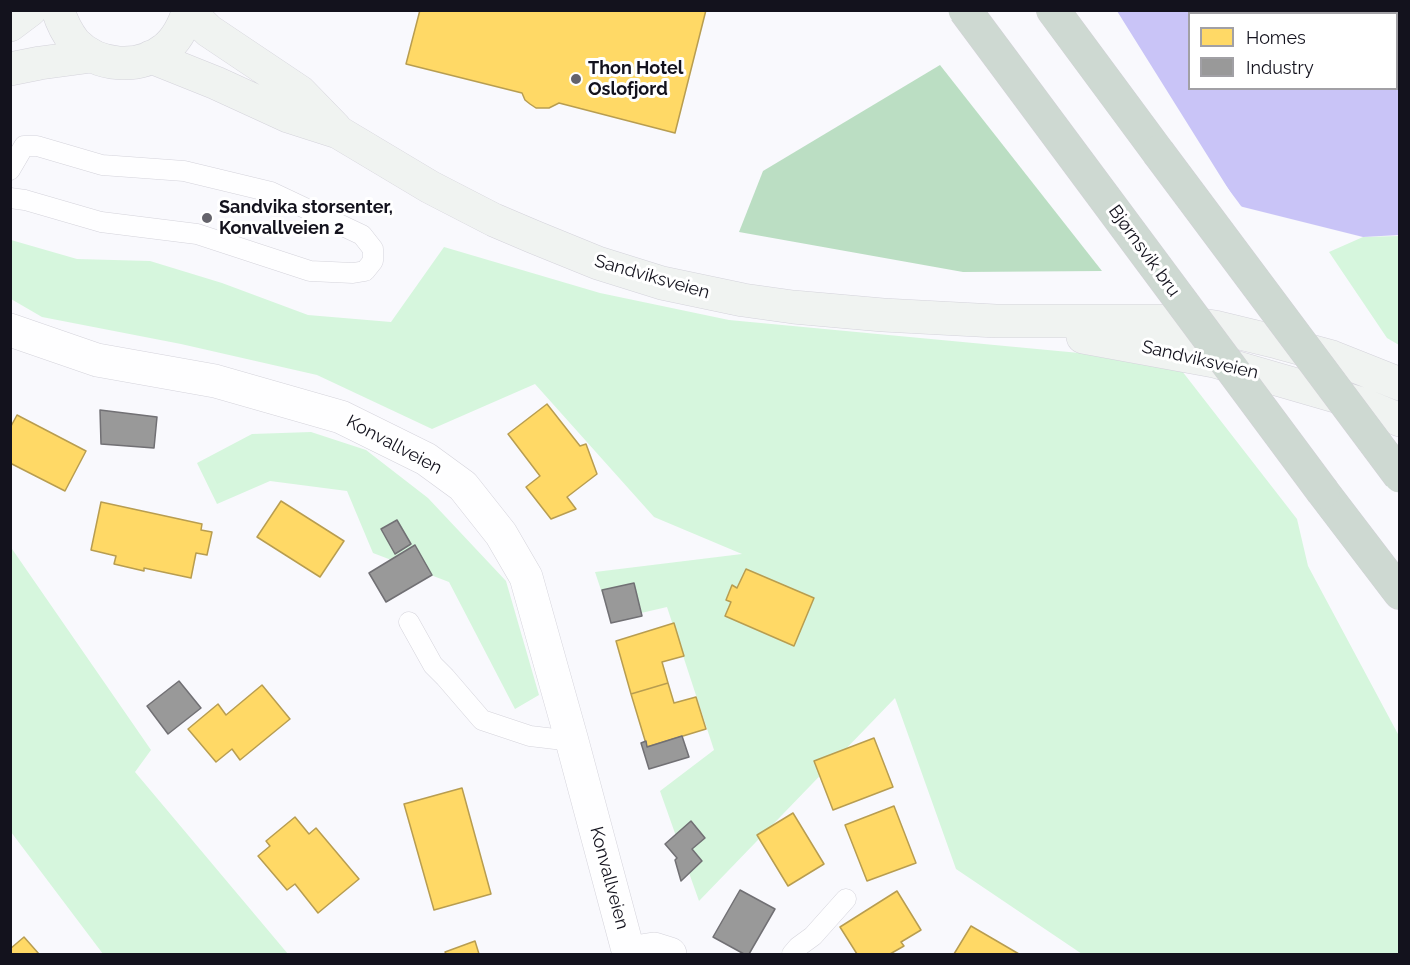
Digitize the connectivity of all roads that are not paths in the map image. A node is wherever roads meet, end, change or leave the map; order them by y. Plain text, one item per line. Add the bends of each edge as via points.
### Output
1 (30, 10) edge
2 (58, 10) edge
3 (965, 10) edge
4 (1053, 10) edge
5 (189, 11) edge
6 (10, 25) edge
7 (92, 56) junction
8 (151, 57) junction
9 (10, 69) edge
10 (338, 132) junction
11 (10, 170) edge
12 (10, 198) edge
13 (996, 321) junction
14 (10, 330) edge
15 (1400, 384) edge
16 (1400, 420) edge
17 (1400, 476) edge
18 (1400, 593) edge
19 (409, 622) dead end
20 (572, 741) junction
21 (846, 900) dead end
22 (629, 954) edge
23 (670, 954) edge
24 (792, 954) edge

1 - 6 main road
2 - 7 main road via 76,44
3 - 18 highway, Bjørnsvik bru, bridge
4 - 17 highway, bridge
5 - 8 main road via 175,39
5 - 10 main road, Sandviksveien via 209,31 300,92
7 - 8 main road via 121,64
7 - 9 main road
8 - 10 main road, Sandviksveien via 288,116
10 - 13 main road, Sandviksveien via 494,220 598,263 662,283 793,307
11 - 12 lane via 24,146 37,146 102,165 184,171 271,192 362,235 373,249 373,261 365,271 310,271 197,234 101,222
13 - 15 main road, Sandviksveien via 1176,321 1215,327 1332,357
13 - 16 main road, Sandviksveien via 1214,360 1359,403
14 - 20 street, Konvallveien via 97,360 215,381 342,417 426,459 463,486 501,534 526,577
19 - 20 lane via 433,665 482,720 530,736
20 - 22 street, Konvallveien
21 - 24 lane
22 - 23 street via 654,949

